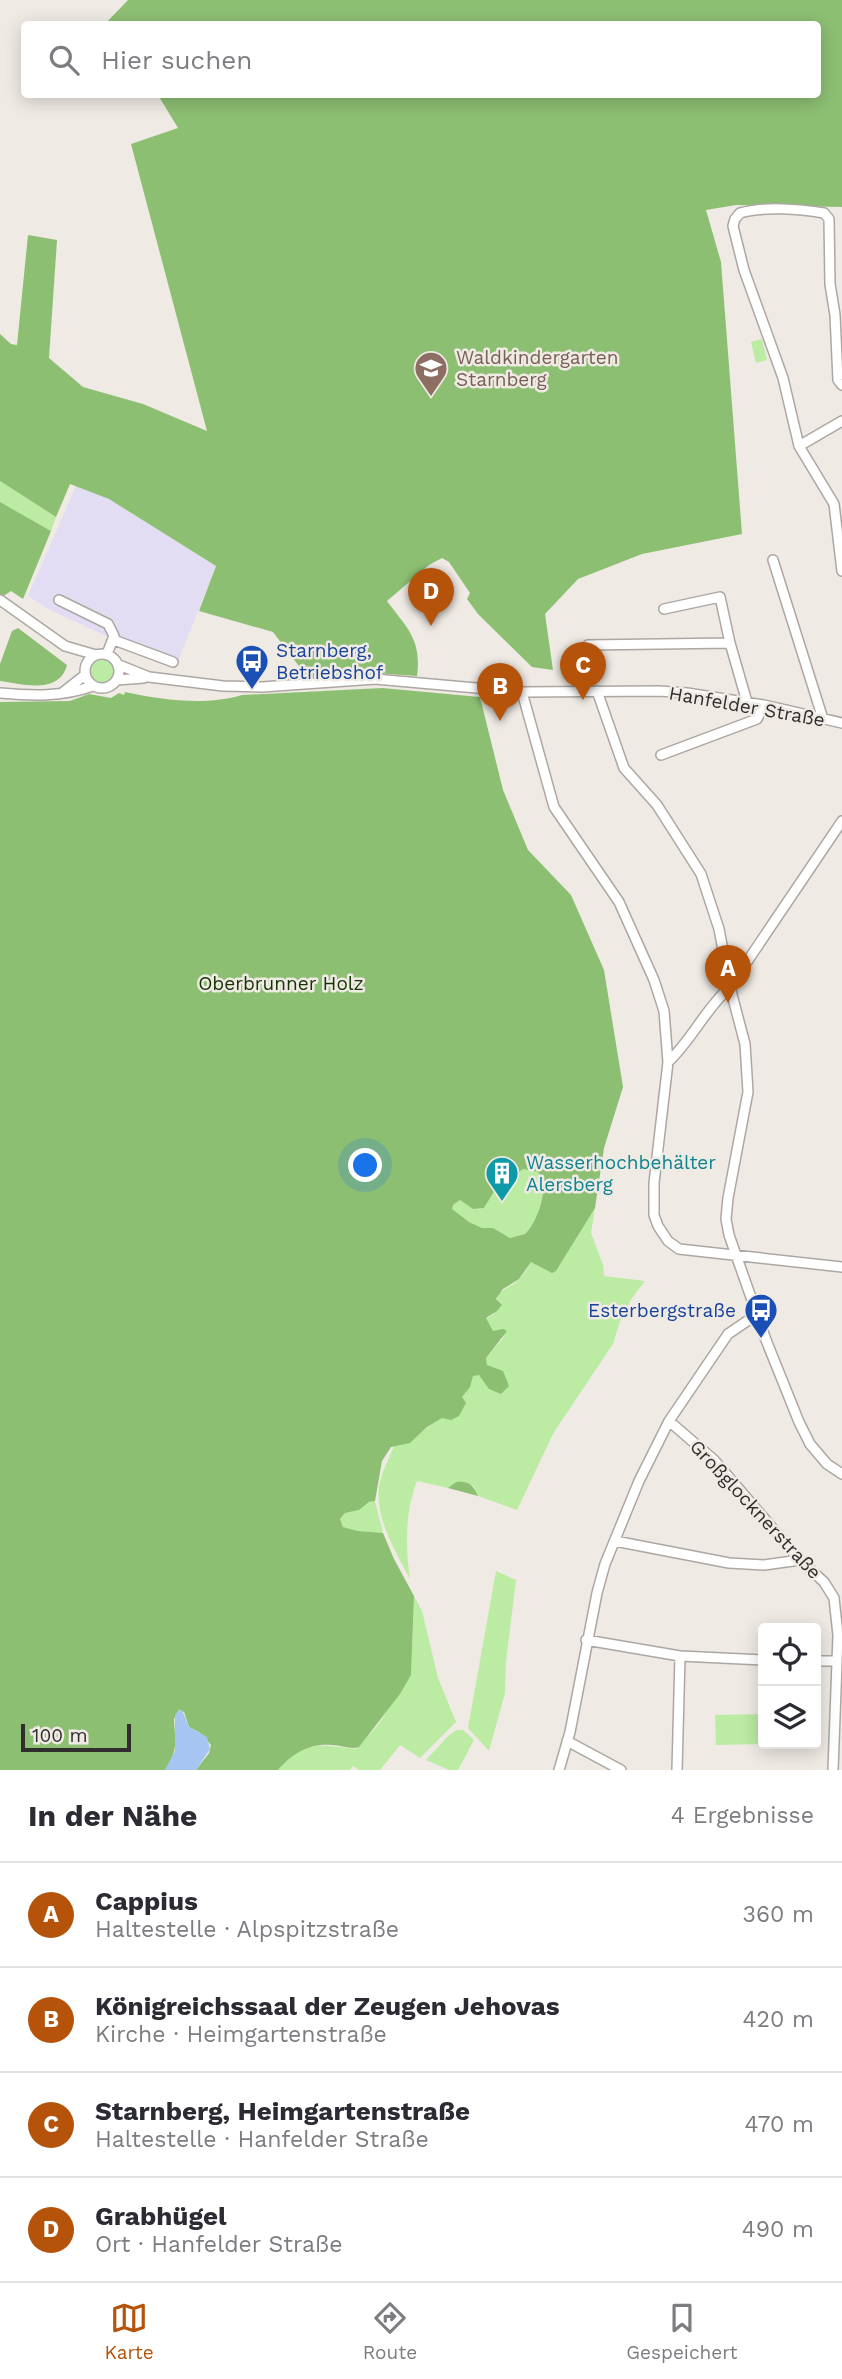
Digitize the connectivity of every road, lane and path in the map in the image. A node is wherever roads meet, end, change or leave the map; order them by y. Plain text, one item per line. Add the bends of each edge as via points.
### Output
1 (840, 382) edge
2 (842, 421) edge
3 (799, 446) junction
4 (773, 560) dead end
5 (842, 571) edge
6 (0, 600) edge
7 (59, 600) dead end
8 (664, 609) dead end
9 (114, 640) junction
10 (730, 643) junction
11 (588, 645) dead end
12 (65, 646) junction
13 (107, 654) junction
14 (96, 655) junction
15 (173, 662) dead end
16 (119, 665) junction
17 (85, 673) junction
18 (149, 677) junction
19 (117, 680) junction
20 (93, 686) junction
21 (597, 691) junction
22 (522, 692) junction
23 (0, 693) edge
24 (60, 694) junction
25 (747, 702) junction
26 (764, 705) junction
27 (822, 719) junction
28 (842, 723) edge
29 (662, 755) dead end
30 (842, 821) edge
31 (730, 987) junction
32 (668, 1062) junction
33 (738, 1256) junction
34 (842, 1267) edge
35 (757, 1315) junction
36 (669, 1422) junction
37 (842, 1474) edge
38 (615, 1541) junction
39 (800, 1560) junction
40 (840, 1635) edge
41 (586, 1640) junction
42 (680, 1656) junction
43 (758, 1660) edge
44 (821, 1661) edge
45 (837, 1661) junction
46 (567, 1741) junction
47 (559, 1770) edge
48 (621, 1770) edge
49 (677, 1770) edge
50 (833, 1770) edge

1 - 3 street via 829,219 816,212 740,212 733,226 744,270 777,358
2 - 3 street
3 - 5 street via 834,504
4 - 27 street
6 - 12 street
7 - 9 street via 108,624
8 - 10 street via 720,597
9 - 13 street
9 - 15 street
10 - 11 street
10 - 25 street
12 - 14 street
12 - 17 street
13 - 14 street
13 - 16 street
14 - 17 street via 88,661
16 - 18 street, Hanfelder Straße
16 - 19 street
17 - 20 street
17 - 24 street
18 - 19 street, Hanfelder Straße
18 - 22 street, Hanfelder Straße via 262,687 375,679
19 - 20 street via 106,688
20 - 24 street
21 - 22 street, Hanfelder Straße
21 - 25 street, Hanfelder Straße via 659,691
21 - 31 street via 624,768 657,805 701,874 719,929
22 - 32 street via 554,807 619,902 654,980 664,1011
23 - 24 street
25 - 26 street, Hanfelder Straße
26 - 27 street, Hanfelder Straße
26 - 29 street via 757,719
27 - 28 street, Hanfelder Straße
30 - 31 street
31 - 32 street
31 - 33 street via 745,1044 748,1092 726,1219
32 - 33 street via 654,1215 668,1241 679,1249
33 - 34 street
33 - 35 street
35 - 36 street via 728,1334
35 - 37 street via 810,1444
36 - 38 street
36 - 39 street, Großglocknerstraße via 713,1460
38 - 39 street via 729,1563
38 - 41 street
39 - 40 street, Großglocknerstraße via 834,1598
40 - 45 street, Großglocknerstraße
41 - 42 street
41 - 46 street
42 - 43 street
42 - 49 street
44 - 45 street
45 - 50 street, Großglocknerstraße
46 - 47 street
46 - 48 street

